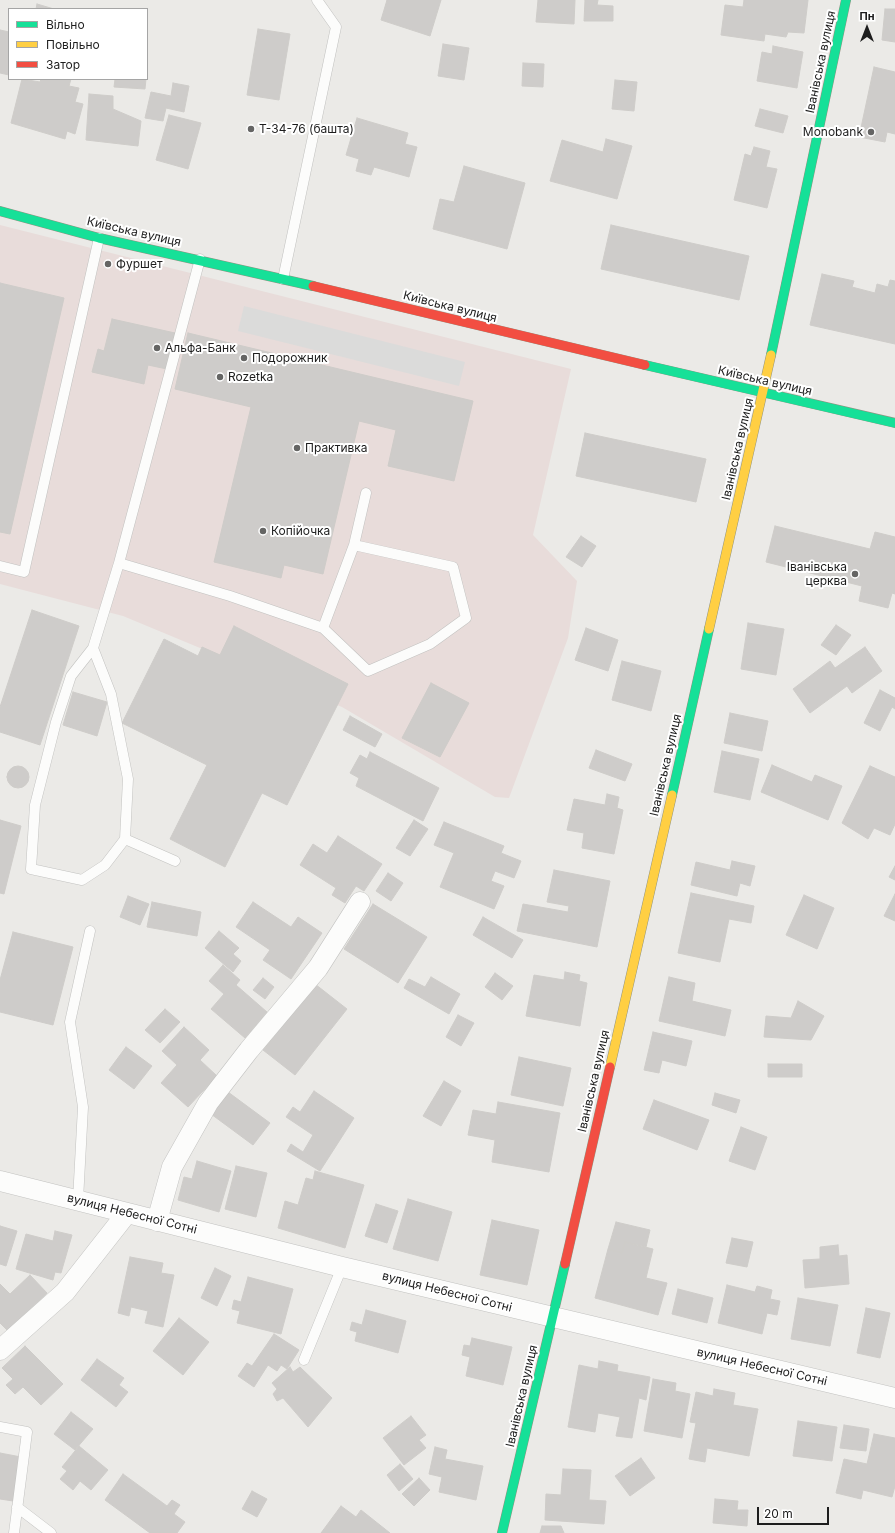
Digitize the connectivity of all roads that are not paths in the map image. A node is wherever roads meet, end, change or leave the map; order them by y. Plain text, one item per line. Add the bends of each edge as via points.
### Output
1 (318, 0) edge
2 (846, 0) edge
3 (0, 211) edge
4 (99, 238) junction
5 (200, 259) junction
6 (283, 278) junction
7 (763, 393) junction
8 (895, 423) edge
9 (366, 493) dead end
10 (354, 545) junction
11 (119, 564) junction
12 (0, 566) edge
13 (323, 628) junction
14 (93, 648) junction
15 (125, 839) junction
16 (176, 861) dead end
17 (360, 902) dead end
18 (90, 931) dead end
19 (0, 1181) edge
20 (78, 1200) junction
21 (127, 1214) junction
22 (157, 1221) junction
23 (342, 1267) junction
24 (553, 1318) junction
25 (0, 1350) edge
26 (304, 1360) dead end
27 (895, 1398) edge
28 (0, 1427) edge
29 (17, 1507) junction
30 (14, 1533) edge
31 (51, 1533) edge
32 (502, 1533) edge

1 - 6 lane via 336,27
2 - 7 street, Іванівська вулиця
3 - 4 street, Київська вулиця
4 - 5 street, Київська вулиця
4 - 12 lane via 24,572
5 - 6 street, Київська вулиця
5 - 11 lane
6 - 7 street, Київська вулиця
7 - 8 street, Київська вулиця
7 - 24 street, Іванівська вулиця
9 - 10 lane
10 - 13 lane
10 - 13 lane via 453,567 466,618 430,644 368,671
11 - 13 lane via 230,596
11 - 14 lane
14 - 15 lane via 111,694 128,779
14 - 15 lane via 71,676 56,722 35,805 31,869 82,880 105,865
15 - 16 lane
17 - 22 street via 318,968 208,1103 172,1167
18 - 20 lane via 70,1022 83,1107
19 - 20 street, вулиця Небесної Сотні
20 - 21 street, вулиця Небесної Сотні
21 - 22 street, вулиця Небесної Сотні
21 - 25 street via 65,1292
22 - 23 street, вулиця Небесної Сотні
23 - 24 street, вулиця Небесної Сотні
23 - 26 lane
24 - 27 street, вулиця Небесної Сотні
24 - 32 street, Іванівська вулиця
28 - 29 lane via 28,1432
29 - 30 lane
29 - 31 lane

